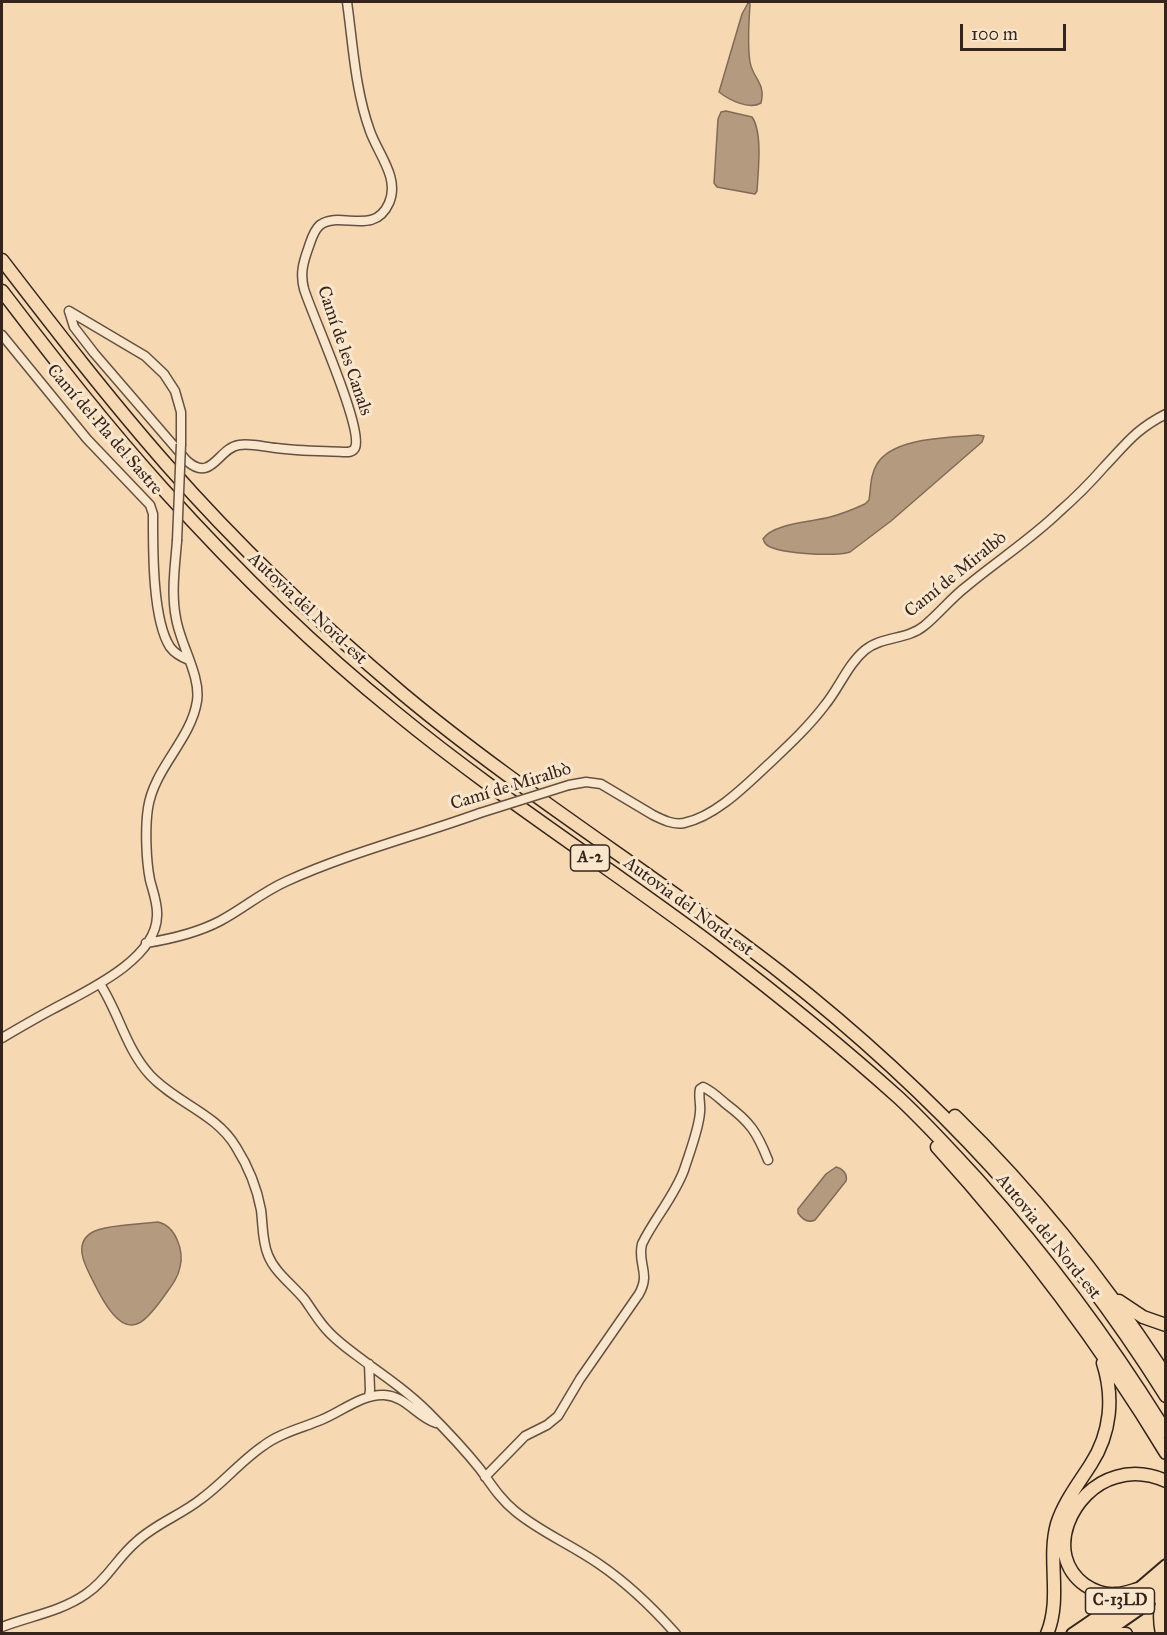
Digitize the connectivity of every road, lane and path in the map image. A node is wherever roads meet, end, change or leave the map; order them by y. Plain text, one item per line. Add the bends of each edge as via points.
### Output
1 (347, 2) edge
2 (2, 260) edge
3 (2, 291) edge
4 (2, 335) edge
5 (1166, 414) edge
6 (350, 452) joint
7 (189, 660) junction
8 (674, 894) junction
9 (146, 944) junction
10 (100, 984) junction
11 (2, 1038) edge
12 (865, 1069) junction
13 (768, 1160) dead end
14 (1108, 1292) junction
15 (1166, 1325) edge
16 (1098, 1347) junction
17 (369, 1364) junction
18 (1166, 1376) edge
19 (1166, 1396) edge
20 (369, 1397) junction
21 (438, 1423) junction
22 (1166, 1432) edge
23 (1166, 1453) edge
24 (485, 1477) junction
25 (1166, 1481) edge
26 (1166, 1565) edge
27 (1166, 1578) edge
28 (1166, 1588) edge
29 (1138, 1589) junction
30 (1166, 1593) edge
31 (2, 1628) edge
32 (676, 1634) edge
33 (1047, 1634) edge
34 (1071, 1634) edge
35 (1088, 1634) edge
36 (1104, 1634) edge
37 (1111, 1634) edge
38 (1126, 1634) edge
39 (1162, 1634) edge

1 - 6 street, Camí de les Canals via 363,107 389,171 391,195 386,209 374,219 321,225 304,260 302,274 350,416 355,445
2 - 8 highway, Autovia del Nord-est / A-2 via 167,465 292,595 450,732
3 - 12 highway, Autovia del Nord-est / A-2 via 162,488 246,577 332,658 448,755 713,945
4 - 7 street, Camí del Pla del Sastre via 87,439 150,506 161,624 170,647
5 - 9 street, Camí de Miralbò, bridge via 1135,433 1059,512 964,588 922,628 864,650 814,720 716,808 690,821 675,823 662,820 601,784 569,785 339,860 276,886 211,925
6 - 7 street, Camí del Pla del Sastre, bridge via 239,444 212,465 194,466 187,461 94,353 74,327 69,311 145,356 164,374 180,406 182,420 181,444 177,541 174,587 175,616
7 - 9 street via 197,686 196,705 156,782 147,810 148,862 157,915
8 - 14 highway via 699,905 764,953 916,1078 1019,1181
8 - 19 highway, Autovia del Nord-est / A-2 via 822,1005 953,1125 1063,1251
9 - 10 street
10 - 11 street
10 - 17 street via 131,1048 149,1074 215,1122 236,1147 257,1193 265,1244 274,1266 328,1331
12 - 16 highway via 991,1210
12 - 22 highway, Autovia del Nord-est / A-2 via 946,1145 1024,1233 1101,1333
13 - 24 street via 747,1121 706,1088 700,1089 699,1118 681,1178 642,1244 642,1288 558,1416 529,1433
14 - 15 highway via 1135,1312
14 - 18 highway
16 - 23 highway
16 - 33 highway via 1109,1386 1108,1420 1099,1449 1057,1525 1055,1602
17 - 20 street
17 - 21 street
20 - 21 street via 394,1397
20 - 31 street via 265,1445 201,1499 135,1542 85,1595 58,1609
21 - 24 street
24 - 32 street via 514,1511 610,1572
25 - 29 highway via 1136,1474 1109,1479 1082,1498 1067,1527 1065,1554 1082,1583 1113,1594
26 - 29 main road, C-13LD
27 - 35 main road
28 - 36 main road
29 - 34 main road, C-13LD
30 - 39 highway via 1160,1617
37 - 38 highway

